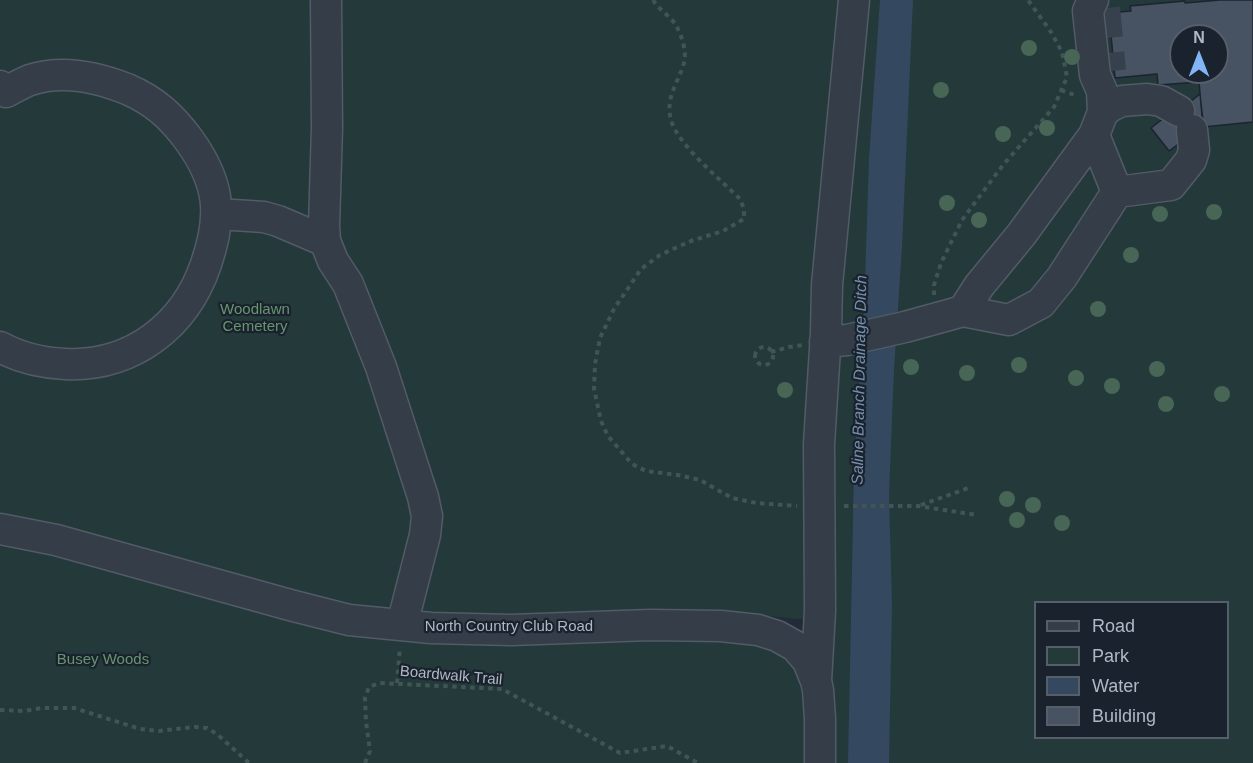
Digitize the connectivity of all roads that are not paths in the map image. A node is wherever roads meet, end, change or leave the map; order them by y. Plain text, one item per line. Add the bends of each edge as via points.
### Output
1 (326, 0) edge
2 (854, 0) edge
3 (1100, 3) edge
4 (2, 92) edge
5 (1102, 102) junction
6 (1117, 192) junction
7 (218, 214) junction
8 (325, 241) junction
9 (963, 311) junction
10 (836, 341) junction
11 (3, 352) edge
12 (0, 529) edge
13 (402, 625) junction
14 (816, 681) junction
15 (820, 763) edge

1 - 8 street
2 - 10 street via 827,285
3 - 5 street via 1088,11
4 - 7 street via 31,80 75,75 140,94 176,122 195,148 211,178
5 - 6 street
5 - 6 street via 1111,106 1122,101 1161,101 1185,120 1194,150 1171,185
5 - 9 street via 1021,235
6 - 9 street via 1041,303 1009,321
7 - 8 street via 278,220
7 - 11 street via 201,279 188,303 154,337 107,361 83,364 54,363
8 - 13 street via 348,284 381,367 427,516
9 - 10 street
10 - 14 street via 819,444 820,611
12 - 13 street, North Country Club Road via 56,540 349,620
13 - 14 street, North Country Club Road via 511,630 650,625 758,630 795,646
14 - 15 street, North Country Club Road

